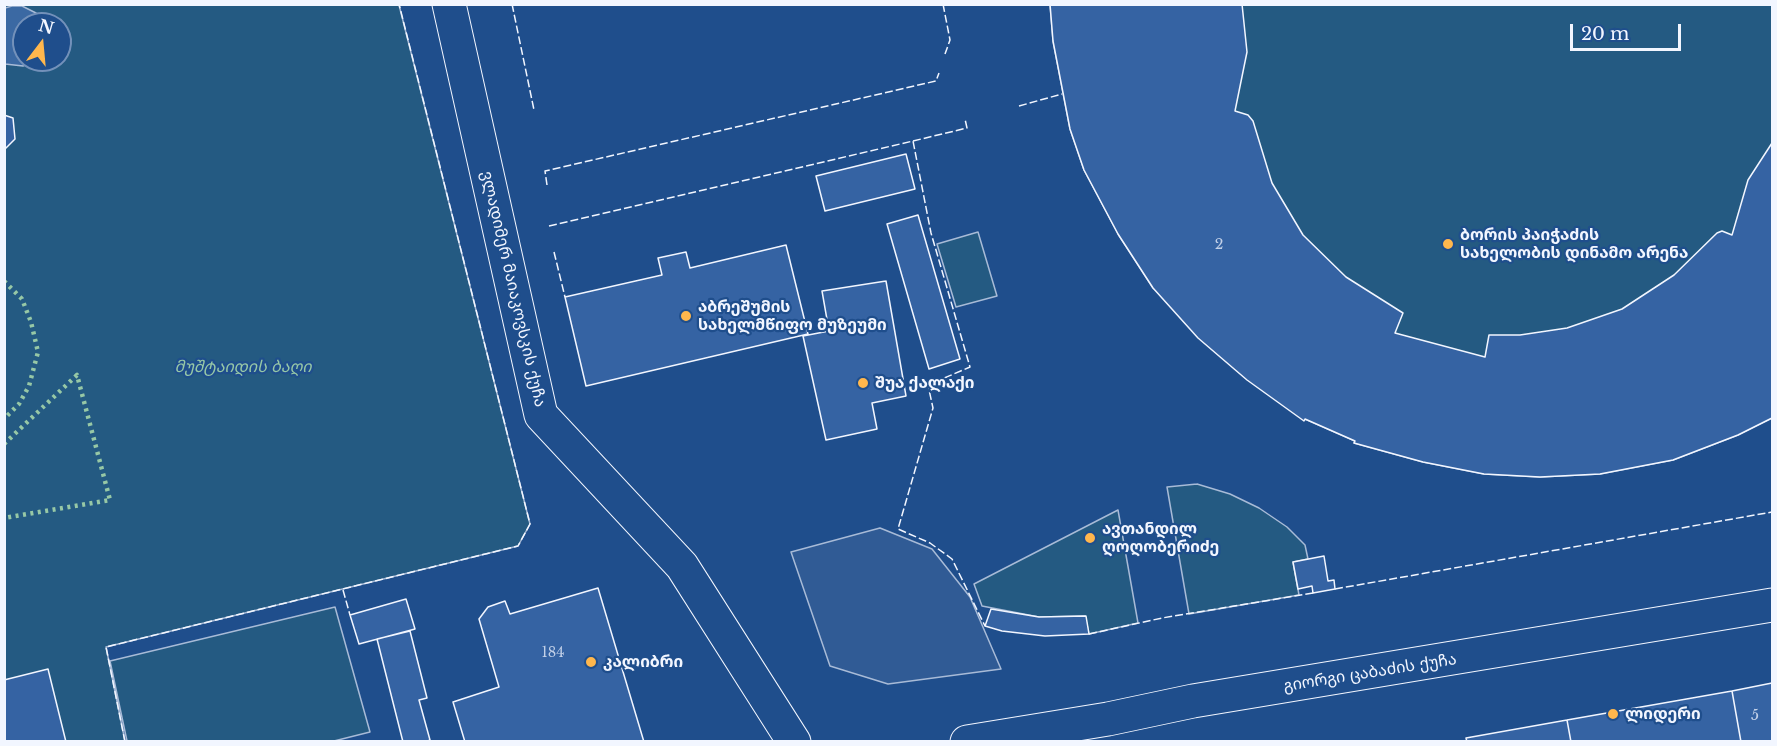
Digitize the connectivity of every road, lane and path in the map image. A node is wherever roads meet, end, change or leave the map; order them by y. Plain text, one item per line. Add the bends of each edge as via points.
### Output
1 (448, 4) edge
2 (1773, 605) edge
3 (794, 741) edge
4 (967, 741) edge

1 - 3 street, ვლადიმერ მაიაკოვსკის ქუჩა via 542,416 682,566
2 - 4 street, გიორგი ცაბაძის ქუჩა

